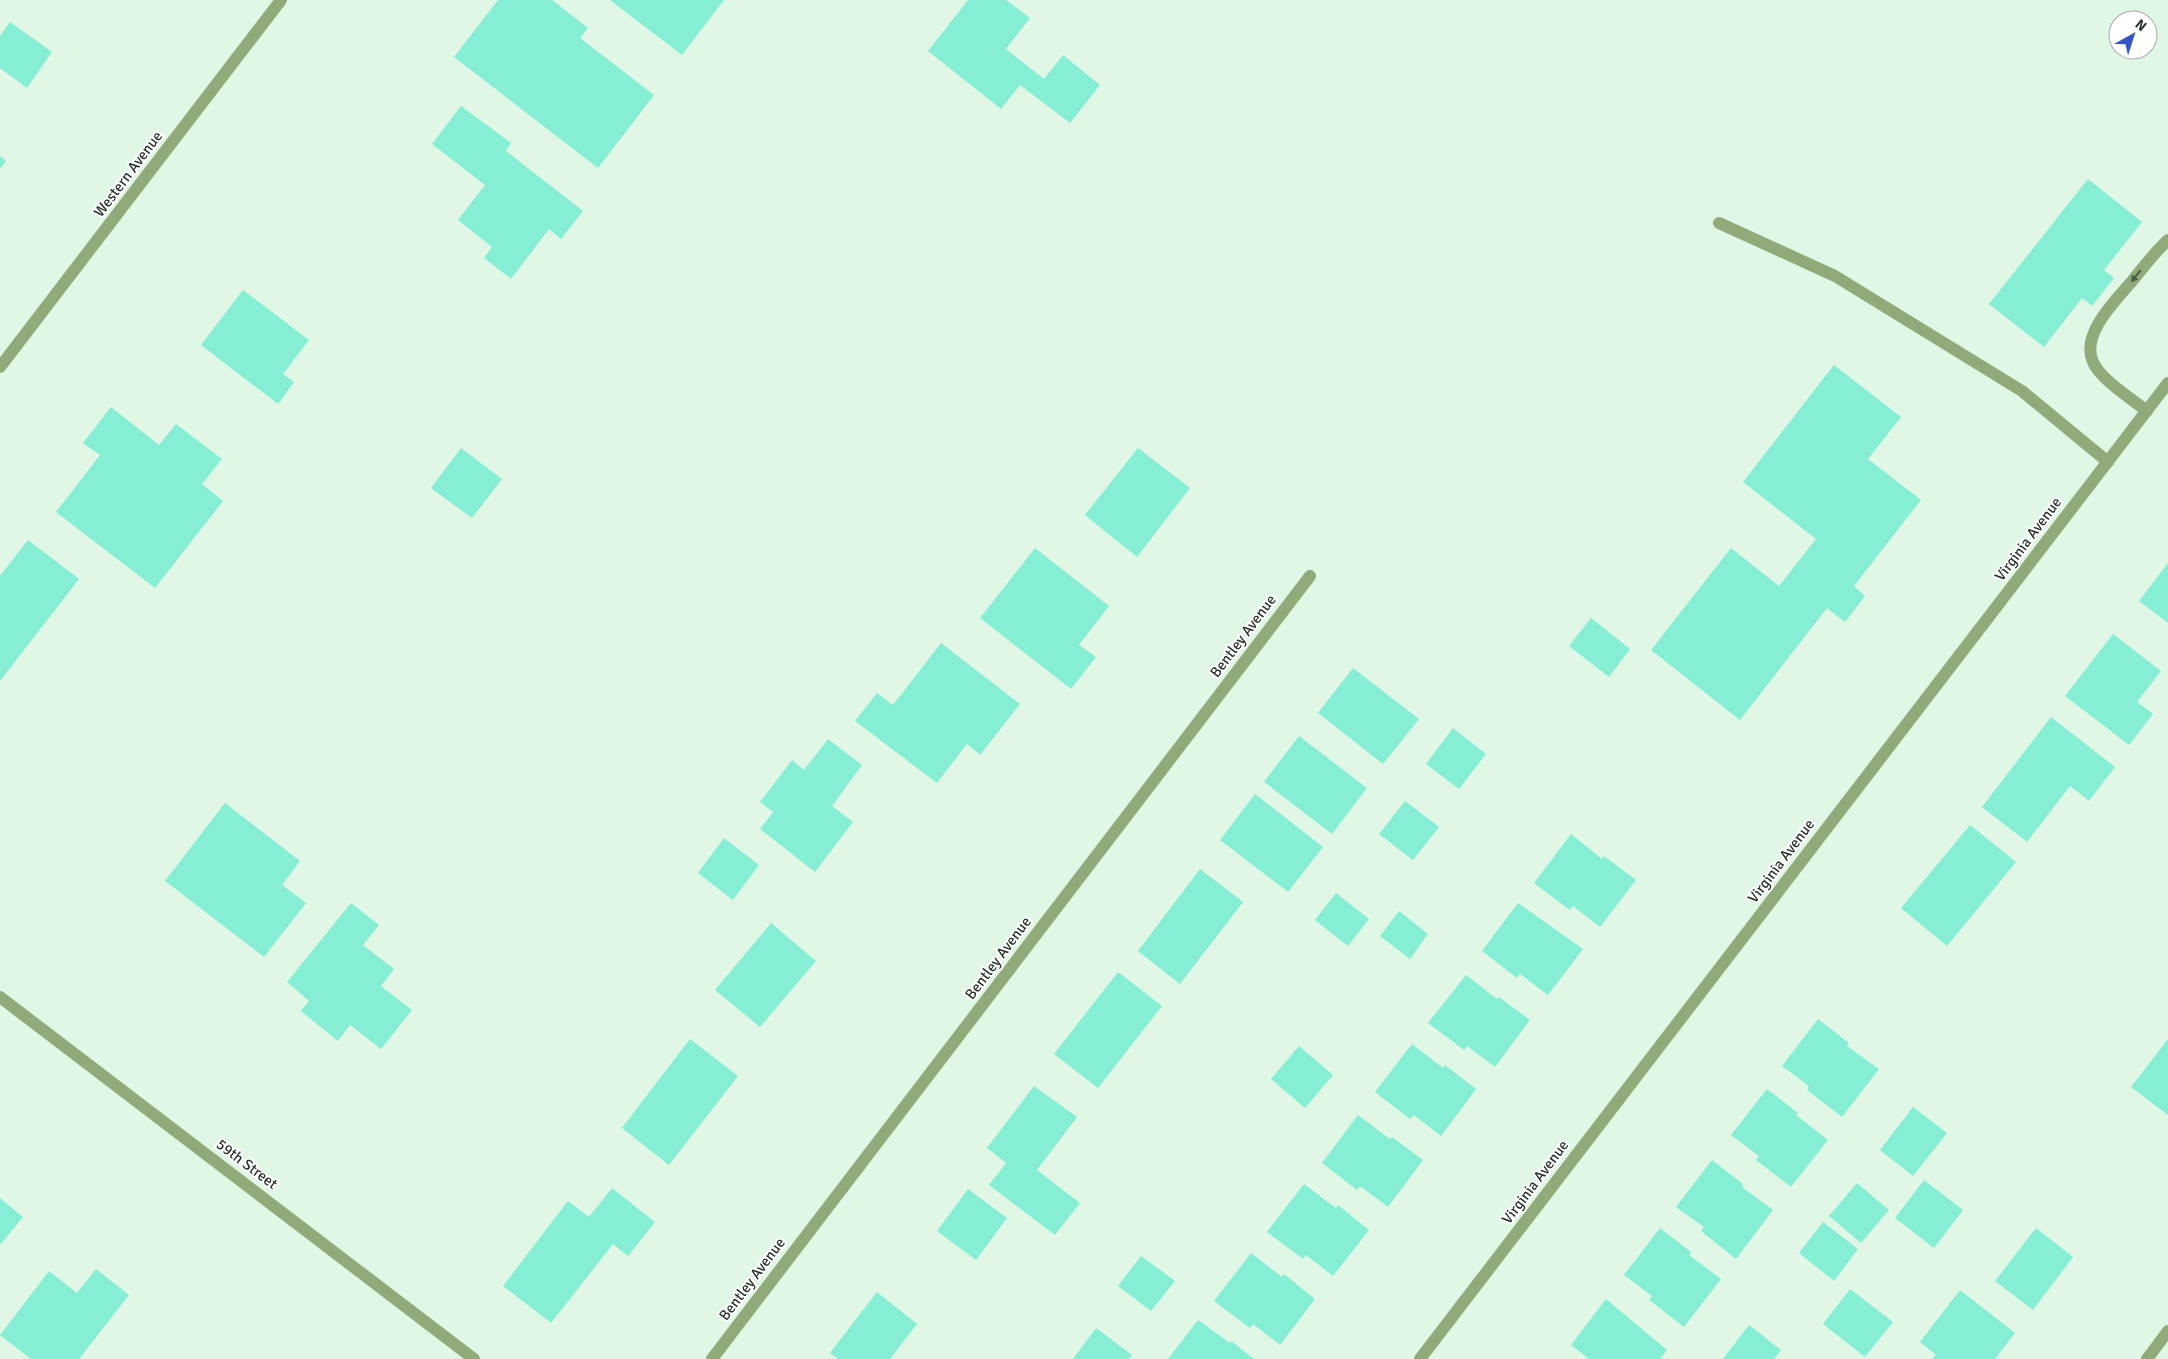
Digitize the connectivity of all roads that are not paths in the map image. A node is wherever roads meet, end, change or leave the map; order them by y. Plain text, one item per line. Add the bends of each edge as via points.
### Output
1 (281, 0) edge
2 (1718, 223) dead end
3 (2168, 240) edge
4 (0, 367) edge
5 (2168, 383) edge
6 (2146, 410) junction
7 (2108, 462) junction
8 (1310, 576) dead end
9 (0, 997) edge
10 (2168, 1331) edge
11 (474, 1359) edge
12 (712, 1359) edge
13 (1420, 1359) edge
14 (2147, 1359) edge

1 - 4 street, Western Avenue
2 - 7 street via 1835,276 2022,391
3 -> 6 street via 2106,312 2091,343 2092,362 2101,374
5 - 6 street, Virginia Avenue
6 - 7 street, Virginia Avenue
7 - 13 street, Virginia Avenue
8 - 12 street, Bentley Avenue
9 - 11 street, 59th Street
10 - 14 street

